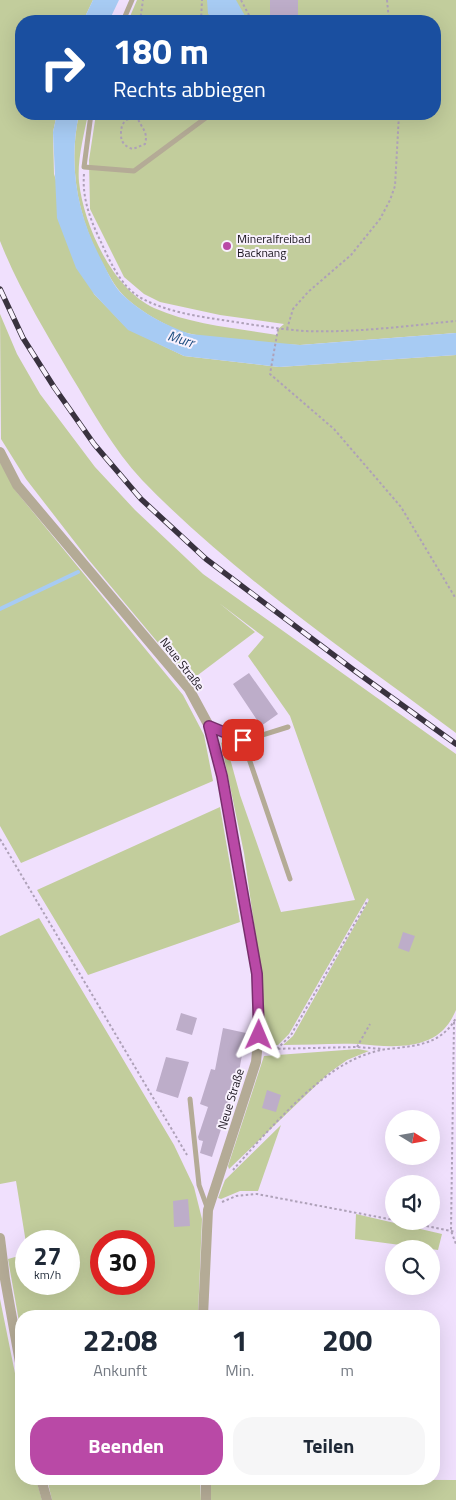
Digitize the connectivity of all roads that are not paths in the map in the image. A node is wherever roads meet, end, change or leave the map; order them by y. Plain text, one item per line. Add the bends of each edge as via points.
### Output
1 (132, 0) edge
2 (126, 15) edge
3 (90, 120) edge
4 (203, 120) edge
5 (0, 452) edge
6 (209, 726) junction
7 (288, 727) dead end
8 (243, 740) junction
9 (290, 879) dead end
10 (190, 1099) dead end
11 (208, 1210) junction
12 (0, 1238) edge
13 (203, 1310) edge
14 (15, 1335) edge
15 (43, 1485) edge
16 (206, 1485) edge
17 (47, 1500) edge
18 (206, 1500) edge

1 - 2 lane
3 - 4 lane via 84,167 134,171
5 - 6 street, Neue Straße via 17,485 189,689
6 - 8 lane
6 - 11 street, Neue Straße via 222,776 257,974 260,1020 258,1050 241,1113
7 - 8 lane
8 - 9 lane
10 - 11 lane via 199,1185
11 - 13 street, Neue Straße
12 - 14 street
15 - 17 street
16 - 18 street

